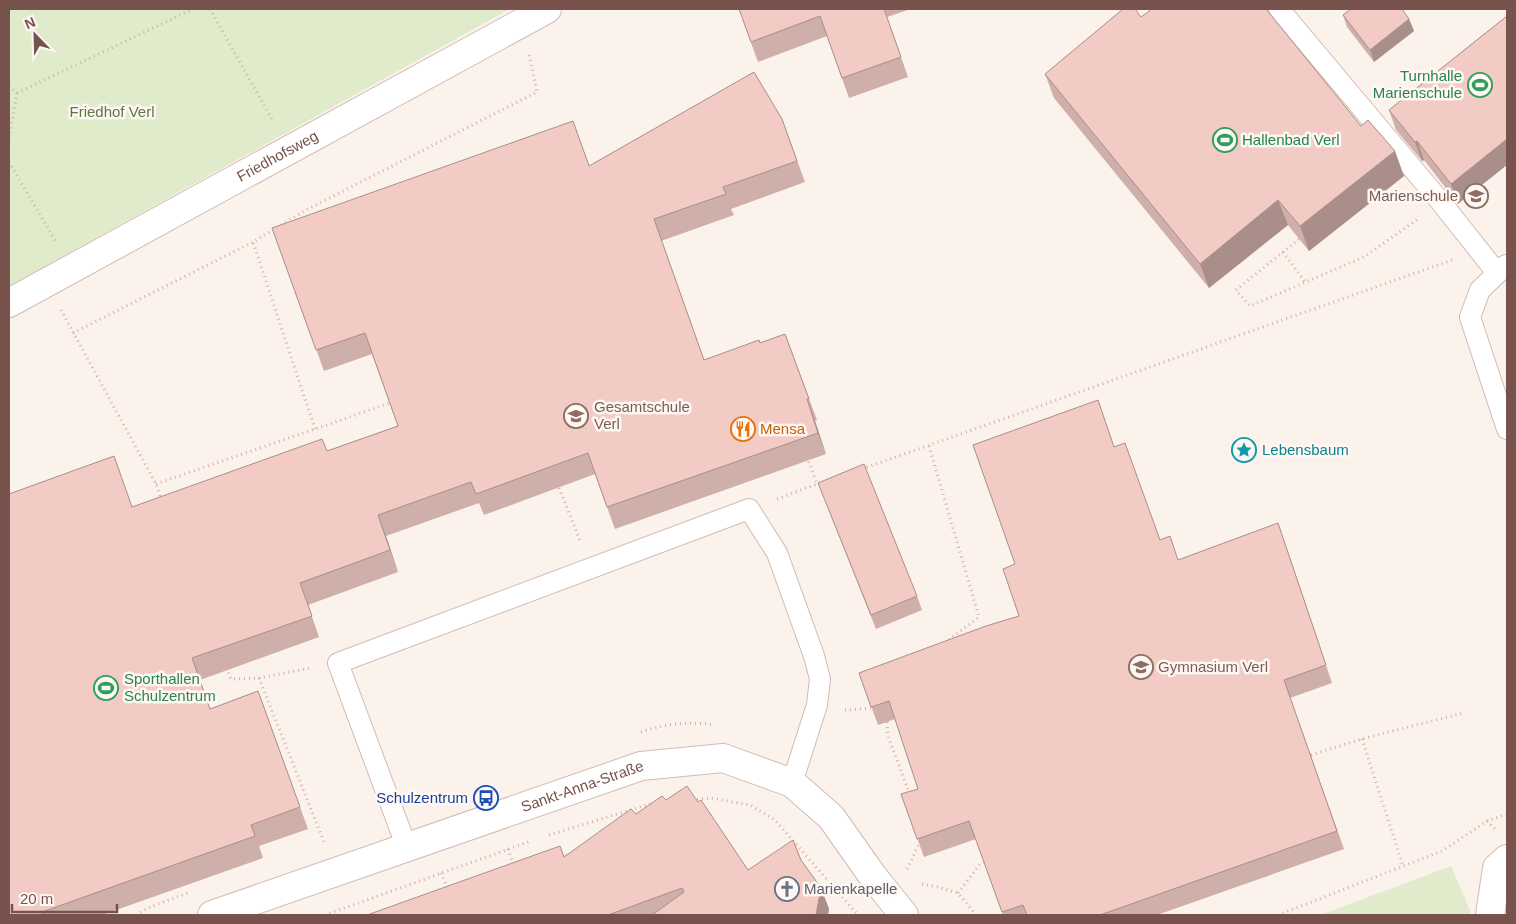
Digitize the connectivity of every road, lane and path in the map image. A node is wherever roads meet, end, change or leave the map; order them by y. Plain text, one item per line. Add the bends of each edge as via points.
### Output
1 (193, 9) edge
2 (210, 9) edge
3 (546, 9) edge
4 (1279, 9) edge
5 (522, 22) junction
6 (9, 86) edge
7 (17, 93) junction
8 (9, 138) edge
9 (289, 150) junction
10 (9, 162) edge
11 (1440, 201) junction
12 (1299, 239) edge
13 (253, 242) junction
14 (1478, 248) junction
15 (1283, 252) junction
16 (71, 269) junction
17 (1502, 269) edge
18 (1305, 282) junction
19 (46, 283) junction
20 (9, 303) edge
21 (73, 333) junction
22 (390, 403) edge
23 (315, 429) junction
24 (1507, 429) edge
25 (929, 446) junction
26 (807, 456) edge
27 (854, 472) edge
28 (826, 481) edge
29 (156, 484) junction
30 (817, 484) junction
31 (559, 488) edge
32 (163, 502) edge
33 (749, 509) junction
34 (591, 568) junction
35 (939, 647) edge
36 (224, 661) edge
37 (338, 663) junction
38 (259, 678) junction
39 (1463, 713) dead end
40 (887, 722) edge
41 (1362, 739) junction
42 (1311, 755) edge
43 (792, 783) junction
44 (691, 800) edge
45 (913, 802) edge
46 (654, 803) edge
47 (1507, 814) edge
48 (544, 836) dead end
49 (535, 839) dead end
50 (919, 844) edge
51 (407, 848) junction
52 (508, 849) junction
53 (1507, 859) edge
54 (989, 861) edge
55 (1404, 866) junction
56 (516, 872) edge
57 (336, 873) junction
58 (442, 873) junction
59 (904, 875) dead end
60 (448, 890) edge
61 (958, 893) dead end
62 (212, 915) edge
63 (325, 915) edge
64 (858, 915) edge
65 (904, 915) edge
66 (1278, 915) edge
67 (1490, 915) edge

1 - 7 path
2 - 9 path
3 - 5 street, Friedhofsweg
4 - 11 lane
5 - 9 street, Friedhofsweg
5 - 13 path via 537,92 306,210
6 - 7 path
7 - 8 path
9 - 16 street, Friedhofsweg
10 - 16 path
11 - 14 lane
11 - 18 path via 1364,257
12 - 15 path
13 - 21 path
13 - 23 path
14 - 17 lane
14 - 25 path via 1450,261
15 - 18 path
15 - 18 path via 1236,290 1250,306
16 - 19 street, Friedhofsweg
17 - 24 lane via 1480,290 1470,317
19 - 20 street, Friedhofsweg
19 - 21 path
21 - 29 path
22 - 23 path
23 - 29 path
25 - 27 path
25 - 35 path via 980,617
26 - 30 path
28 - 30 path
29 - 32 path
30 - 33 path
31 - 34 path
33 - 34 lane
33 - 43 lane via 777,553 820,679 817,705
34 - 37 lane
36 - 38 path via 231,679
37 - 38 path
37 - 51 lane
38 - 57 path
39 - 41 path
40 - 45 path via 888,736
41 - 42 path
41 - 55 path
43 - 51 street, Sankt-Anna-Straße via 723,758 641,766
43 - 65 street, Sankt-Anna-Straße via 831,817
44 - 64 path via 710,798 750,805 775,820
46 - 48 path
47 - 55 path via 1487,821 1442,851
49 - 52 path
50 - 59 path
51 - 57 street, Sankt-Anna-Straße
52 - 56 path
52 - 58 path
53 - 67 street via 1497,868
54 - 61 path via 980,864
55 - 66 path
57 - 62 street, Sankt-Anna-Straße
58 - 60 path
58 - 63 path

